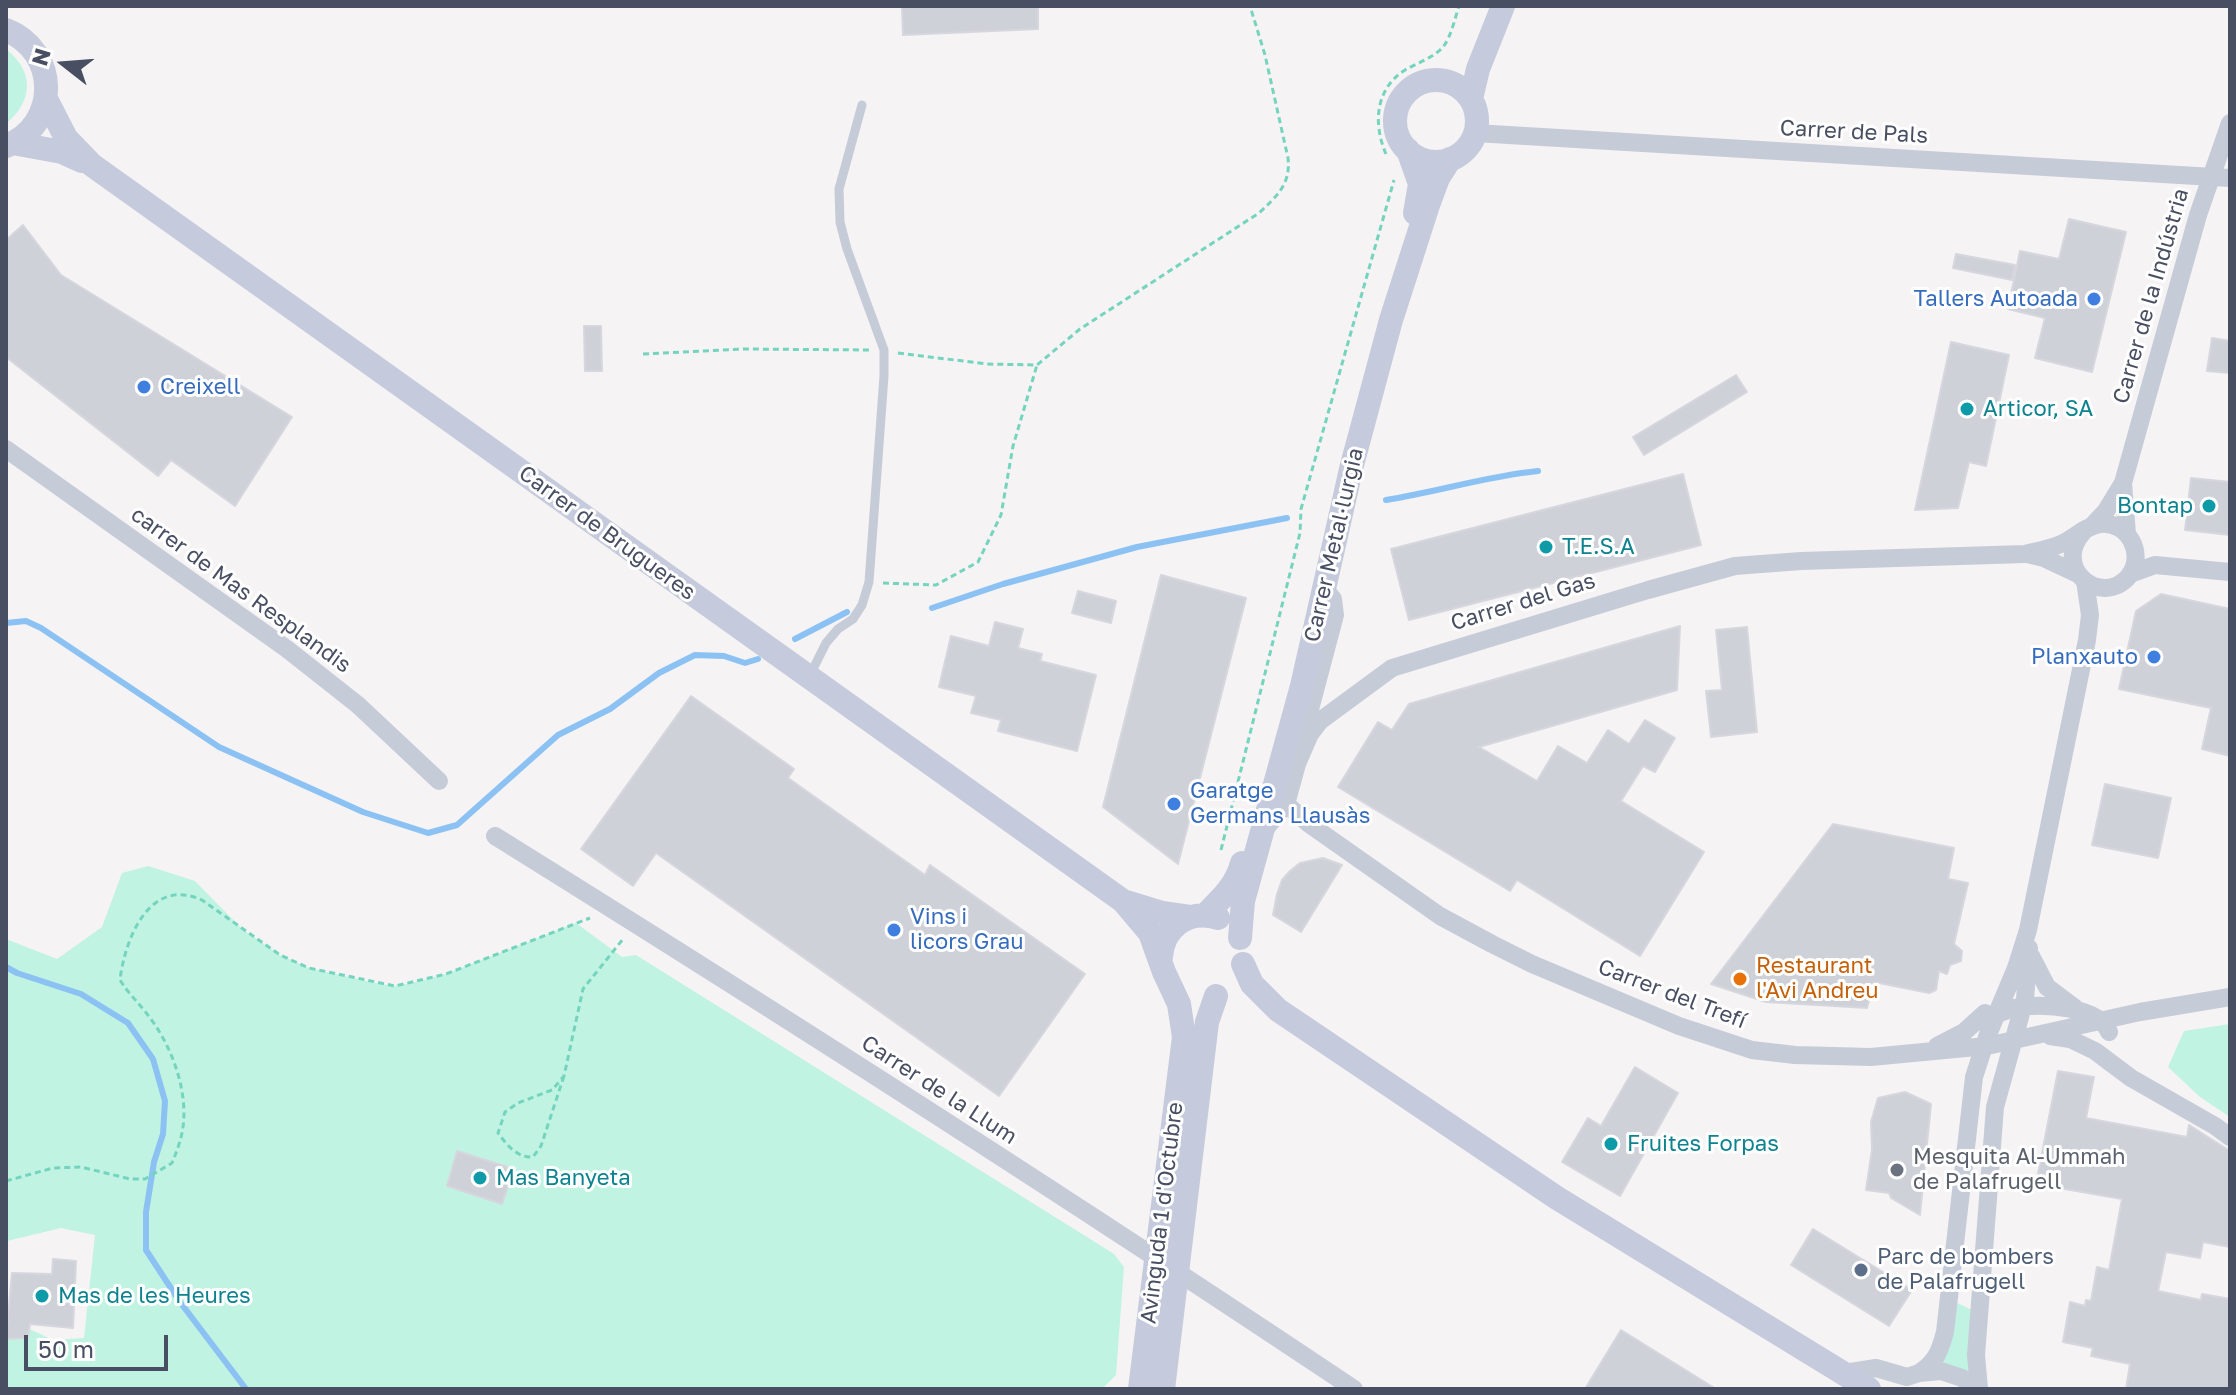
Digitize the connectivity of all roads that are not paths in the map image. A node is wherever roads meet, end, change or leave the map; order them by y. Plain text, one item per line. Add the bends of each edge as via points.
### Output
1 (1489, 6) edge
2 (1503, 6) edge
3 (6, 30) edge
4 (1433, 80) junction
5 (46, 99) junction
6 (1471, 99) junction
7 (862, 105) dead end
8 (2230, 123) edge
9 (1475, 133) junction
10 (10, 145) edge
11 (1450, 159) junction
12 (1396, 160) junction
13 (92, 165) junction
14 (2221, 177) edge
15 (6, 449) edge
16 (2123, 483) junction
17 (2088, 529) junction
18 (2130, 539) junction
19 (2025, 554) junction
20 (2172, 565) junction
21 (2230, 572) edge
22 (2081, 578) junction
23 (2123, 580) junction
24 (1324, 588) junction
25 (2087, 640) junction
26 (808, 678) junction
27 (1310, 734) junction
28 (439, 781) dead end
29 (1286, 804) junction
30 (1263, 831) junction
31 (495, 836) dead end
32 (1123, 901) junction
33 (1198, 916) junction
34 (2028, 930) junction
35 (1240, 938) junction
36 (2030, 954) junction
37 (1161, 957) junction
38 (1243, 964) junction
39 (1172, 984) junction
40 (1219, 995) junction
41 (2230, 997) edge
42 (2023, 1007) junction
43 (1278, 1010) junction
44 (2081, 1011) junction
45 (2105, 1027) junction
46 (1994, 1036) junction
47 (2039, 1036) junction
48 (1195, 1039) junction
49 (1929, 1052) junction
50 (2118, 1068) junction
51 (1973, 1085) junction
52 (2230, 1137) edge
53 (1156, 1257) junction
54 (1179, 1272) junction
55 (1952, 1272) junction
56 (1980, 1290) junction
57 (1844, 1373) junction
58 (1919, 1373) junction
59 (1140, 1389) edge
60 (1163, 1389) edge
61 (1354, 1389) edge
62 (1869, 1389) edge
63 (1978, 1389) edge

1 - 4 main road via 1469,55 1457,70
2 - 6 main road
3 - 5 main road, Carrer de Brugueres via 26,41 41,60
4 - 6 main road via 1455,84
4 - 12 main road via 1411,88 1398,107
5 - 10 main road via 37,122
5 - 13 main road, Carrer de Brugueres via 66,138
6 - 9 main road
7 - 26 lane via 839,189 847,249 884,350 869,582 862,605 826,643
8 - 14 street, Carrer de la Indústria
9 - 11 main road
9 - 14 street, Carrer de Pals
10 - 13 main road, Carrer de Brugueres via 62,152
11 - 12 main road
11 - 24 main road, Carrer Metal·lurgia via 1428,205 1391,320
12 - 33 main road, Carrer Metal·lurgia via 1420,184 1415,212 1325,525 1241,868 1229,891
13 - 26 main road, Carrer de Brugueres
14 - 16 street, Carrer de la Indústria via 2194,230
15 - 28 street, carrer de Mas Resplandis via 287,649 358,705
16 - 17 street, Carrer de la Indústria
16 - 18 street, Carrer de la Indústria
17 - 18 street via 2107,524
17 - 19 street, Carrer del Gas via 2060,545
17 - 22 street via 2073,551
18 - 20 street
18 - 23 street via 2136,556
19 - 22 street, Carrer del Gas
19 - 27 street, Carrer del Gas via 1759,563 1697,575 1392,668
20 - 21 street
20 - 23 street via 2147,566
22 - 23 street via 2100,587
22 - 25 street via 2090,615
23 - 25 street via 2097,615
24 - 27 street via 1333,599 1335,615 1308,717
24 - 30 main road, Carrer Metal·lurgia
25 - 34 street
26 - 32 main road, Carrer de Brugueres
27 - 29 street, Carrer del Gas
29 - 30 street, Carrer del Gas
29 - 49 street, Carrer del Trefí via 1463,929 1679,1026 1752,1050 1871,1057
30 - 35 main road, Carrer Metal·lurgia via 1243,901
31 - 53 street, Carrer de la Llum
32 - 33 main road via 1162,913
32 - 37 main road via 1150,933
33 - 35 main road via 1229,924
33 - 37 main road via 1171,930
34 - 36 street
34 - 46 street
35 - 38 main road
36 - 42 street
36 - 44 street via 2047,987
37 - 39 main road
38 - 40 main road via 1234,984
38 - 43 main road via 1252,984
39 - 40 main road via 1192,997
39 - 48 main road
40 - 43 main road
40 - 48 main road
41 - 45 street via 2121,1016
42 - 44 street
42 - 46 street
42 - 46 street
43 - 57 main road via 1557,1198
44 - 45 street
45 - 47 street
45 - 50 street via 2110,1057
46 - 47 street
46 - 49 street, Carrer del Trefí via 1972,1037
46 - 51 street
46 - 56 street via 1999,1053 1989,1098
47 - 50 street via 2080,1043
48 - 53 main road, Avinguda 1 d'Octubre
48 - 54 main road, Avinguda 1 d'Octubre
49 - 51 street via 1962,1058
50 - 52 street
51 - 55 street
53 - 54 street, Carrer de la Llum
53 - 59 main road, Avinguda 1 d'Octubre
54 - 60 main road, Avinguda 1 d'Octubre
54 - 61 street, Carrer de la Llum
55 - 56 street via 1958,1294 1972,1298
55 - 58 street via 1942,1347
56 - 63 street
57 - 58 street via 1876,1368 1899,1376
57 - 62 main road
58 - 63 street via 1941,1371

